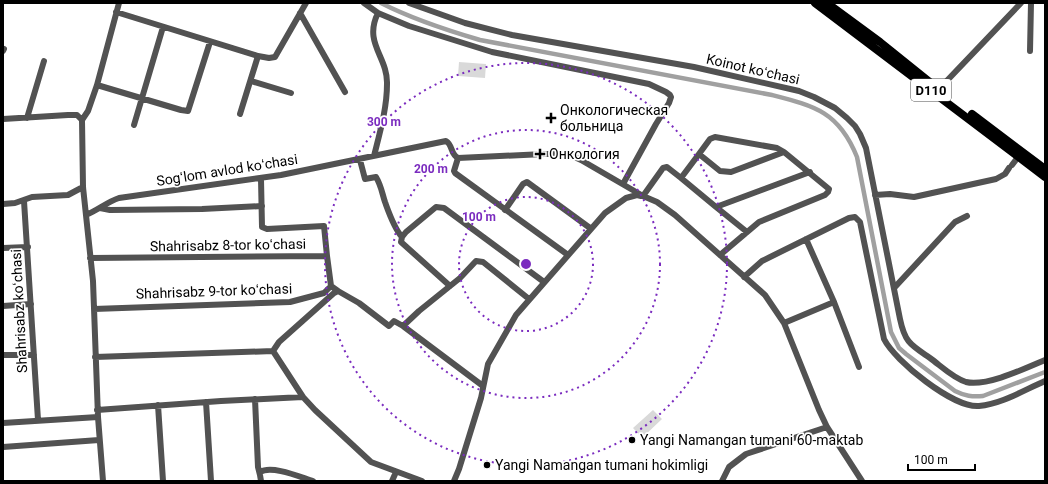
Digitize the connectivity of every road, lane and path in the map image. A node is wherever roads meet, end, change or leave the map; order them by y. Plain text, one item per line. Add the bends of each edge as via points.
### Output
1 (119, 3) edge
2 (306, 3) edge
3 (364, 3) edge
4 (409, 3) edge
5 (816, 3) edge
6 (828, 3) edge
7 (1021, 3) edge
8 (1031, 3) edge
9 (116, 12) junction
10 (378, 13) junction
11 (300, 14) junction
12 (163, 27) junction
13 (210, 42) junction
14 (878, 45) junction
15 (1030, 51) dead end
16 (258, 56) junction
17 (44, 61) dead end
18 (251, 81) junction
19 (97, 85) junction
20 (939, 89) junction
21 (291, 92) dead end
22 (345, 92) dead end
23 (142, 98) junction
24 (240, 114) dead end
25 (27, 118) junction
26 (3, 119) edge
27 (82, 120) junction
28 (134, 125) dead end
29 (784, 152) junction
30 (699, 154) junction
31 (374, 156) junction
32 (1018, 157) junction
33 (458, 158) junction
34 (360, 160) junction
35 (1045, 169) edge
36 (810, 172) junction
37 (1045, 177) edge
38 (681, 178) junction
39 (261, 179) junction
40 (623, 184) junction
41 (84, 187) junction
42 (876, 195) junction
43 (643, 196) junction
44 (24, 201) junction
45 (3, 204) edge
46 (262, 206) junction
47 (716, 207) junction
48 (100, 208) junction
49 (505, 210) junction
50 (86, 215) junction
51 (967, 216) dead end
52 (590, 228) junction
53 (747, 232) junction
54 (402, 237) junction
55 (806, 239) junction
56 (28, 247) junction
57 (3, 248) edge
58 (568, 255) junction
59 (720, 255) junction
60 (327, 256) junction
61 (90, 258) junction
62 (744, 277) junction
63 (544, 282) junction
64 (331, 286) junction
65 (450, 286) junction
66 (895, 287) junction
67 (338, 291) junction
68 (529, 299) junction
69 (834, 302) junction
70 (31, 304) junction
71 (3, 306) edge
72 (94, 309) junction
73 (784, 323) junction
74 (403, 326) junction
75 (273, 351) junction
76 (3, 355) edge
77 (34, 355) junction
78 (95, 357) junction
79 (1045, 360) edge
80 (859, 367) dead end
81 (1045, 381) edge
82 (483, 386) junction
83 (303, 397) junction
84 (255, 400) junction
85 (206, 402) junction
86 (158, 405) junction
87 (98, 414) junction
88 (38, 420) junction
89 (3, 423) edge
90 (827, 427) junction
91 (99, 440) junction
92 (3, 447) edge
93 (260, 472) junction
94 (396, 472) junction
95 (103, 481) edge
96 (163, 481) edge
97 (211, 481) edge
98 (261, 481) edge
99 (313, 481) edge
100 (392, 481) edge
101 (422, 481) edge
102 (454, 481) edge
103 (722, 481) edge
104 (862, 481) edge

1 - 9 street
2 - 11 street
3 - 10 street
4 - 42 street, Koinot koʻchasi via 485,29 694,67 814,96 835,108 860,134 866,148
5 - 14 main road, D110
6 - 14 main road, D110
7 - 20 street
8 - 15 street
9 - 12 street
9 - 19 street
10 - 31 street via 373,22 373,36 387,83 386,106
10 - 40 street via 409,26 492,52 649,84 669,94 669,103
11 - 16 street via 275,56
11 - 22 street
12 - 13 street
12 - 23 street
13 - 16 street
13 - 23 street via 188,111
14 - 20 main road, D110
14 - 32 main road, D110
16 - 18 street
17 - 25 street
18 - 21 street
18 - 24 street
19 - 23 street
19 - 27 street
20 - 35 main road, D110
23 - 28 street
25 - 26 street
25 - 27 street via 68,114 77,115
27 - 41 street
29 - 30 street via 731,172 720,171
29 - 30 street via 777,148 714,137
29 - 36 street
30 - 38 street
31 - 33 street, Sogʻlom avlod koʻchasi via 446,141
31 - 34 street, Sogʻlom avlod koʻchasi
32 - 37 main road, D110
32 - 42 street via 1005,174 996,179 914,197
33 - 40 street via 568,154
33 - 49 street via 455,174
34 - 39 street, Sogʻlom avlod koʻchasi
34 - 54 street via 365,179 376,178 379,182 386,204
36 - 47 street
36 - 53 street via 830,190 767,218
38 - 43 street via 665,167
38 - 47 street
39 - 46 street
39 - 48 street, Sogʻlom avlod koʻchasi via 120,198
40 - 43 street
41 - 44 street via 68,195 32,197
41 - 50 street
42 - 66 street, Koinot koʻchasi
43 - 52 street via 626,198
43 - 59 street via 666,208
44 - 45 street
44 - 56 street, Shahrisabz koʻchasi
46 - 48 street via 202,209
46 - 60 street via 264,229 324,226
47 - 53 street
48 - 50 street, Sogʻlom avlod koʻchasi
49 - 52 street via 527,182
49 - 58 street
50 - 61 street
51 - 66 street via 955,222
52 - 58 street
53 - 59 street
54 - 63 street via 436,207 444,208
54 - 65 street via 401,242
55 - 62 street via 758,263
55 - 69 street
55 - 81 street via 849,218 855,217 858,220 884,339 899,359 946,396 978,406 998,401
56 - 57 street
56 - 70 street, Shahrisabz koʻchasi
58 - 63 street
59 - 62 street
60 - 61 street, Shahrisabz 8-tor koʻchasi
60 - 64 street, Shahrisabz 8-tor koʻchasi
61 - 72 street
62 - 73 street via 765,295
63 - 68 street
64 - 67 street
64 - 72 street, Shahrisabz 9-tor koʻchasi via 324,292 290,302
65 - 68 street via 474,263 480,261
65 - 74 street
66 - 79 street, Koinot koʻchasi via 903,332 907,339 921,352 965,381 988,381
67 - 74 street via 359,303 388,326 394,321
67 - 75 street via 279,342
68 - 82 street via 516,315 488,364
69 - 73 street
69 - 80 street
70 - 71 street
70 - 77 street, Shahrisabz koʻchasi
72 - 78 street
73 - 90 street
74 - 82 street
75 - 78 street
75 - 83 street
76 - 77 street
77 - 88 street, Shahrisabz koʻchasi
78 - 87 street
82 - 102 street via 473,426
83 - 84 street
83 - 94 street via 371,462
84 - 85 street
84 - 93 street
85 - 86 street
85 - 97 street
86 - 87 street
86 - 96 street
87 - 88 street
87 - 91 street
88 - 89 street
90 - 103 street via 746,454 729,467
90 - 104 street
91 - 92 street
91 - 95 street
93 - 98 street
93 - 99 street via 280,471
94 - 100 street
94 - 101 street

